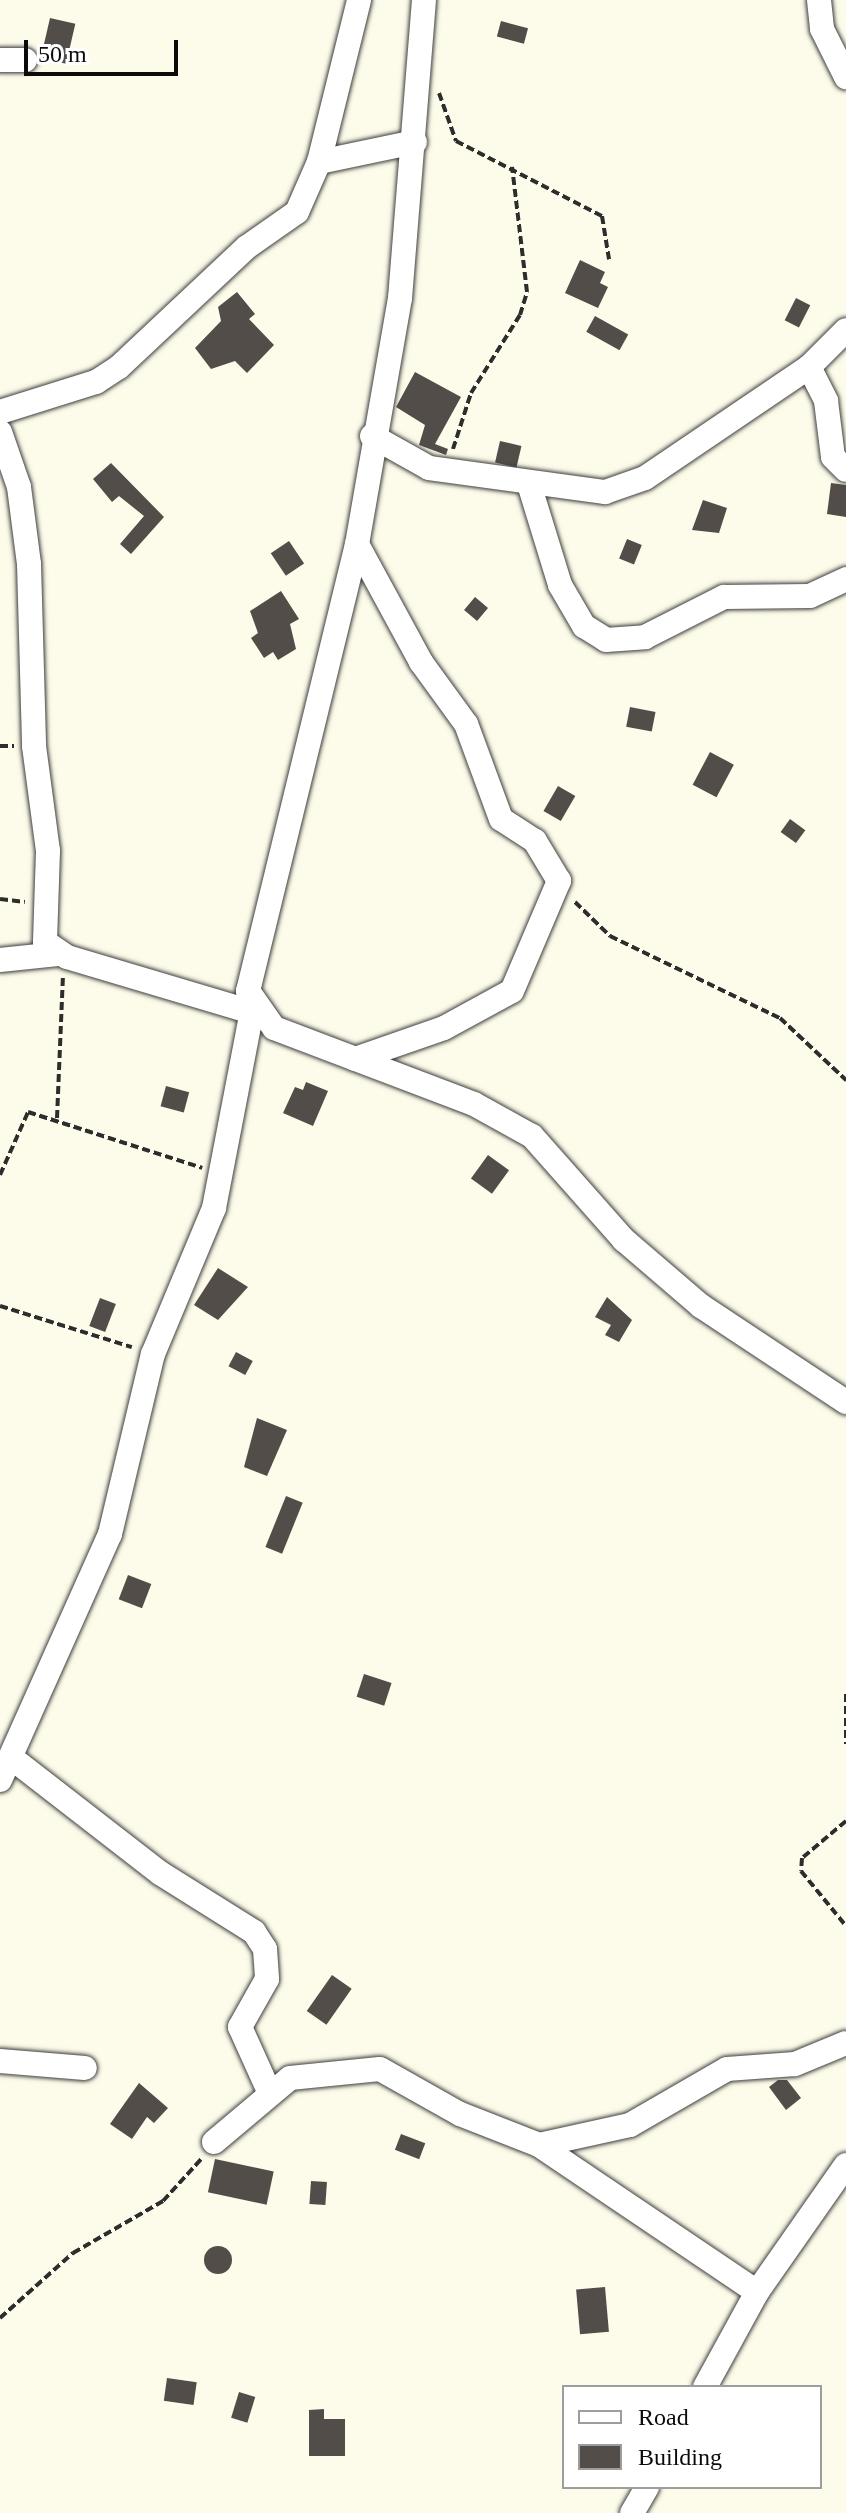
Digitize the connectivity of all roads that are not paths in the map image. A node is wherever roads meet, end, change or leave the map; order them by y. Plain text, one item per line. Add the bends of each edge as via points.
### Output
1 (359, 0) edge
2 (424, 0) edge
3 (819, 0) edge
4 (0, 60) edge
5 (25, 60) dead end
6 (846, 77) edge
7 (415, 142) junction
8 (319, 162) junction
9 (846, 330) edge
10 (809, 367) junction
11 (0, 412) edge
12 (0, 432) edge
13 (372, 436) junction
14 (846, 470) edge
15 (529, 484) junction
16 (357, 544) junction
17 (846, 579) edge
18 (58, 954) junction
19 (0, 960) edge
20 (252, 1009) junction
21 (355, 1059) junction
22 (846, 1402) edge
23 (13, 1759) junction
24 (0, 1780) edge
25 (846, 2043) edge
26 (0, 2061) edge
27 (85, 2068) dead end
28 (268, 2089) junction
29 (214, 2142) road end
30 (539, 2145) junction
31 (846, 2165) edge
32 (757, 2292) junction
33 (706, 2385) edge
34 (646, 2489) edge
35 (632, 2513) edge

1 - 8 street
2 - 7 street
3 - 6 street via 822,29
4 - 5 street
7 - 8 street
7 - 13 street via 400,298
8 - 11 street via 297,212 247,247 119,367 96,382
9 - 10 street
10 - 14 street via 826,401 833,457
10 - 15 street via 624,487
12 - 18 street via 19,487 29,564 34,746 48,851 44,934
13 - 15 street via 417,463
13 - 16 street
15 - 17 street via 560,585 584,626 606,640 645,637 724,597 810,596
16 - 20 street via 248,976
16 - 21 street via 412,649 466,724 501,819 535,841 559,881 512,991 444,1028
18 - 19 street
18 - 20 street
20 - 21 street via 274,1028
20 - 23 street via 223,1177 153,1354 110,1534
21 - 22 street via 474,1104 532,1136 624,1240 701,1306
23 - 24 street
23 - 28 street via 160,1873 254,1932 265,1949 267,1979 240,2027
25 - 30 street via 795,2064 727,2069 630,2125
26 - 27 street
28 - 29 street
28 - 30 street via 307,2072 380,2069 460,2114
30 - 32 street
31 - 32 street
32 - 33 street
34 - 35 street

